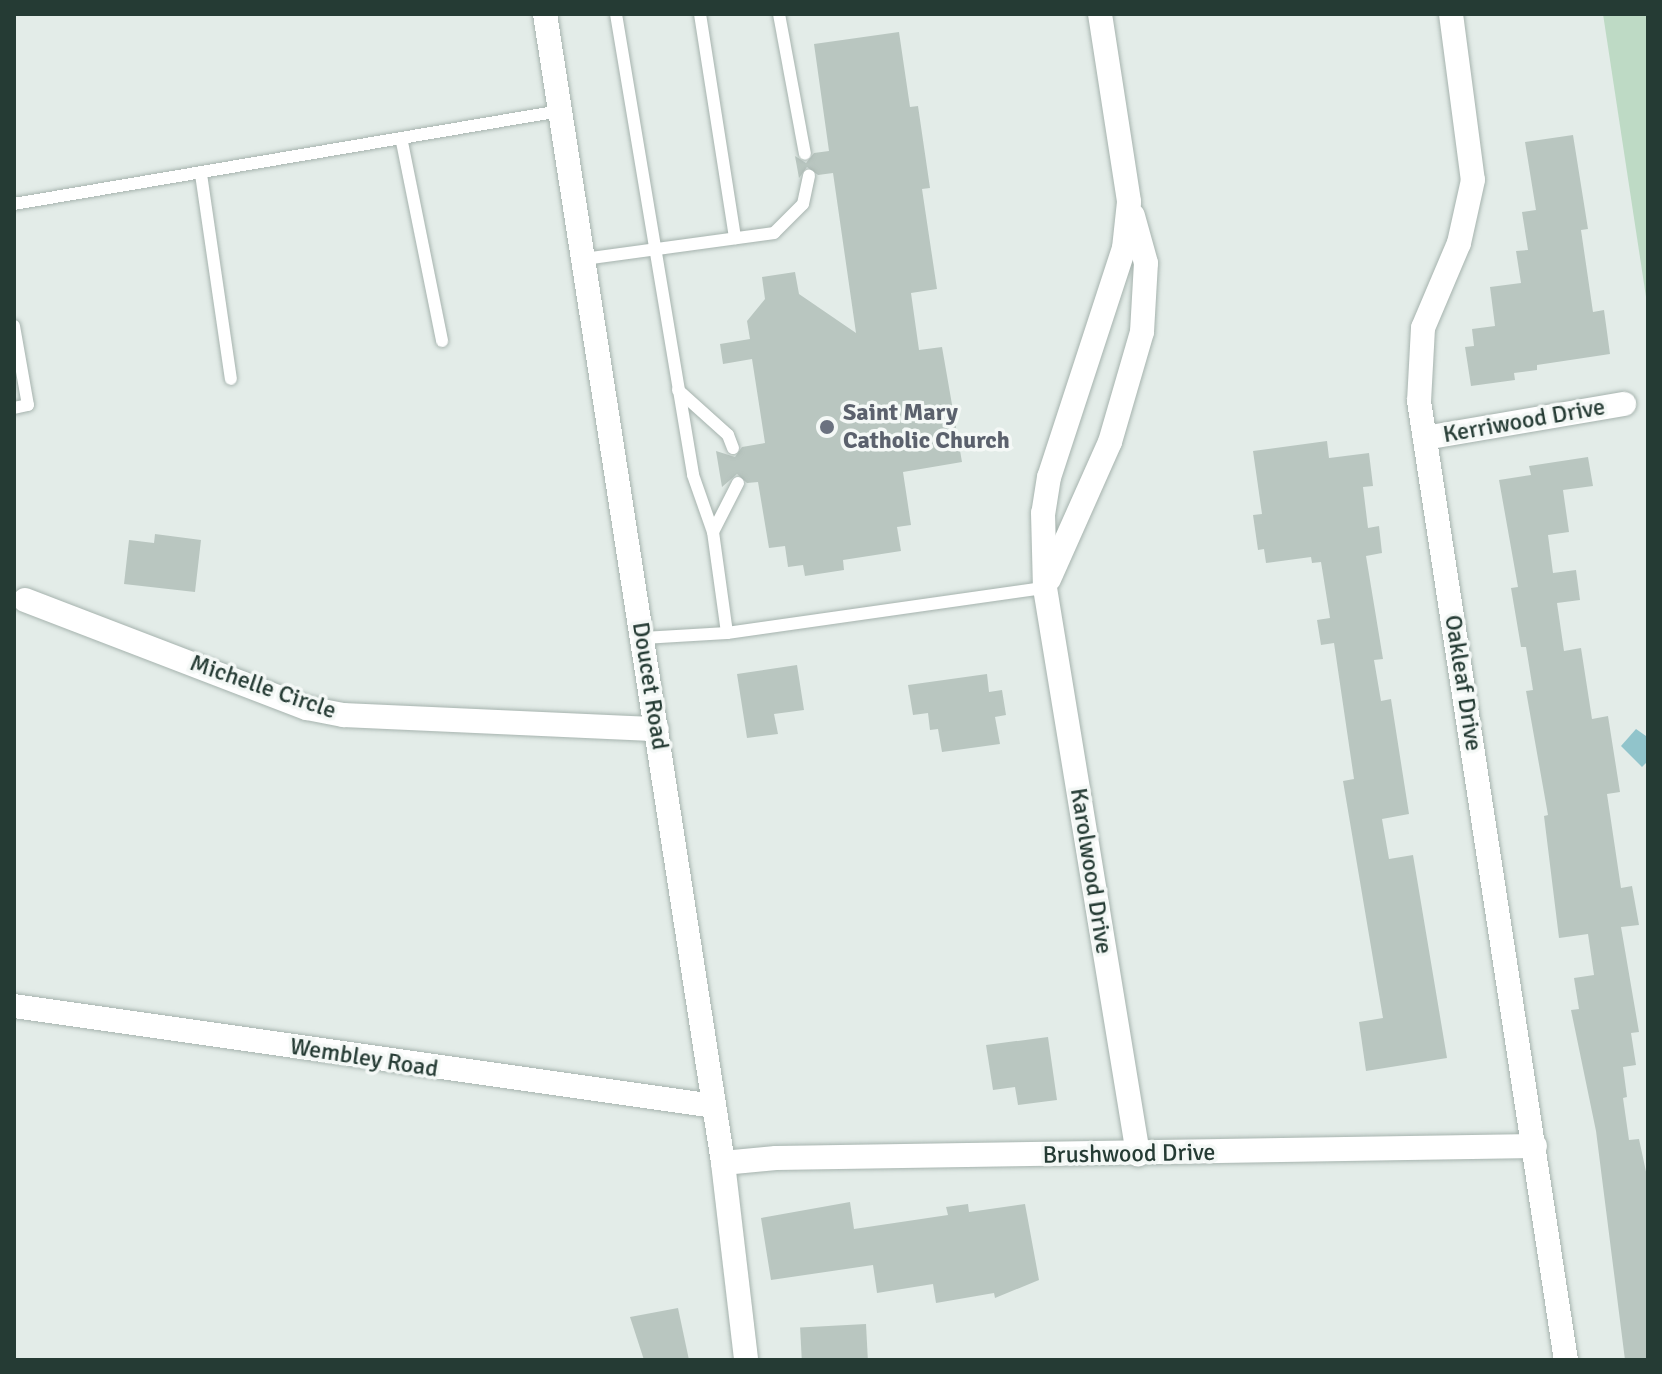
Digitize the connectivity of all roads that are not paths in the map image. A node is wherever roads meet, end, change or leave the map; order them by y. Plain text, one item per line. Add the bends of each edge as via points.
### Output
1 (545, 14) edge
2 (616, 14) edge
3 (700, 14) edge
4 (779, 14) edge
5 (1100, 14) edge
6 (1451, 14) edge
7 (560, 111) junction
8 (402, 142) junction
9 (805, 154) dead end
10 (201, 174) junction
11 (809, 176) dead end
12 (1129, 202) junction
13 (14, 204) edge
14 (735, 238) junction
15 (653, 249) junction
16 (584, 259) junction
17 (14, 326) edge
18 (442, 341) dead end
19 (231, 379) dead end
20 (678, 390) junction
21 (1624, 404) dead end
22 (14, 408) edge
23 (1425, 438) junction
24 (733, 448) dead end
25 (738, 483) dead end
26 (713, 532) junction
27 (1045, 588) junction
28 (25, 600) dead end
29 (727, 633) junction
30 (643, 638) junction
31 (657, 729) junction
32 (14, 1006) edge
33 (714, 1106) junction
34 (1535, 1146) junction
35 (1138, 1154) junction
36 (723, 1163) junction
37 (746, 1360) edge
38 (1566, 1360) edge

1 - 7 street, Doucet Road
2 - 15 lane
3 - 14 lane
4 - 9 lane
5 - 12 street, Karolwood Drive
6 - 23 street, Oakleaf Drive via 1473,180 1459,243 1423,328 1417,377
7 - 8 lane
7 - 16 street, Doucet Road
8 - 10 lane
8 - 18 lane
10 - 13 lane
10 - 19 lane
11 - 14 lane via 803,204 786,226 774,233
12 - 27 street, Karolwood Drive via 1120,269 1049,477 1043,513
12 - 27 street, Karolwood Drive via 1146,263 1142,332 1110,442
14 - 15 lane
15 - 16 lane
15 - 20 lane
16 - 30 street, Doucet Road
17 - 22 lane via 28,405
20 - 24 lane via 728,435
20 - 26 lane via 693,475
21 - 23 street, Kerriwood Drive
23 - 34 street, Oakleaf Drive
25 - 26 lane
26 - 29 lane
27 - 29 lane
27 - 35 street, Karolwood Drive
28 - 31 street, Michelle Circle via 307,708 344,715
29 - 30 lane
30 - 31 street, Doucet Road
31 - 33 street, Doucet Road
32 - 33 street, Wembley Road
33 - 36 street, Doucet Road
34 - 35 street, Brushwood Drive
34 - 38 street, Oakleaf Drive
35 - 36 street, Brushwood Drive
36 - 37 street, Doucet Road

